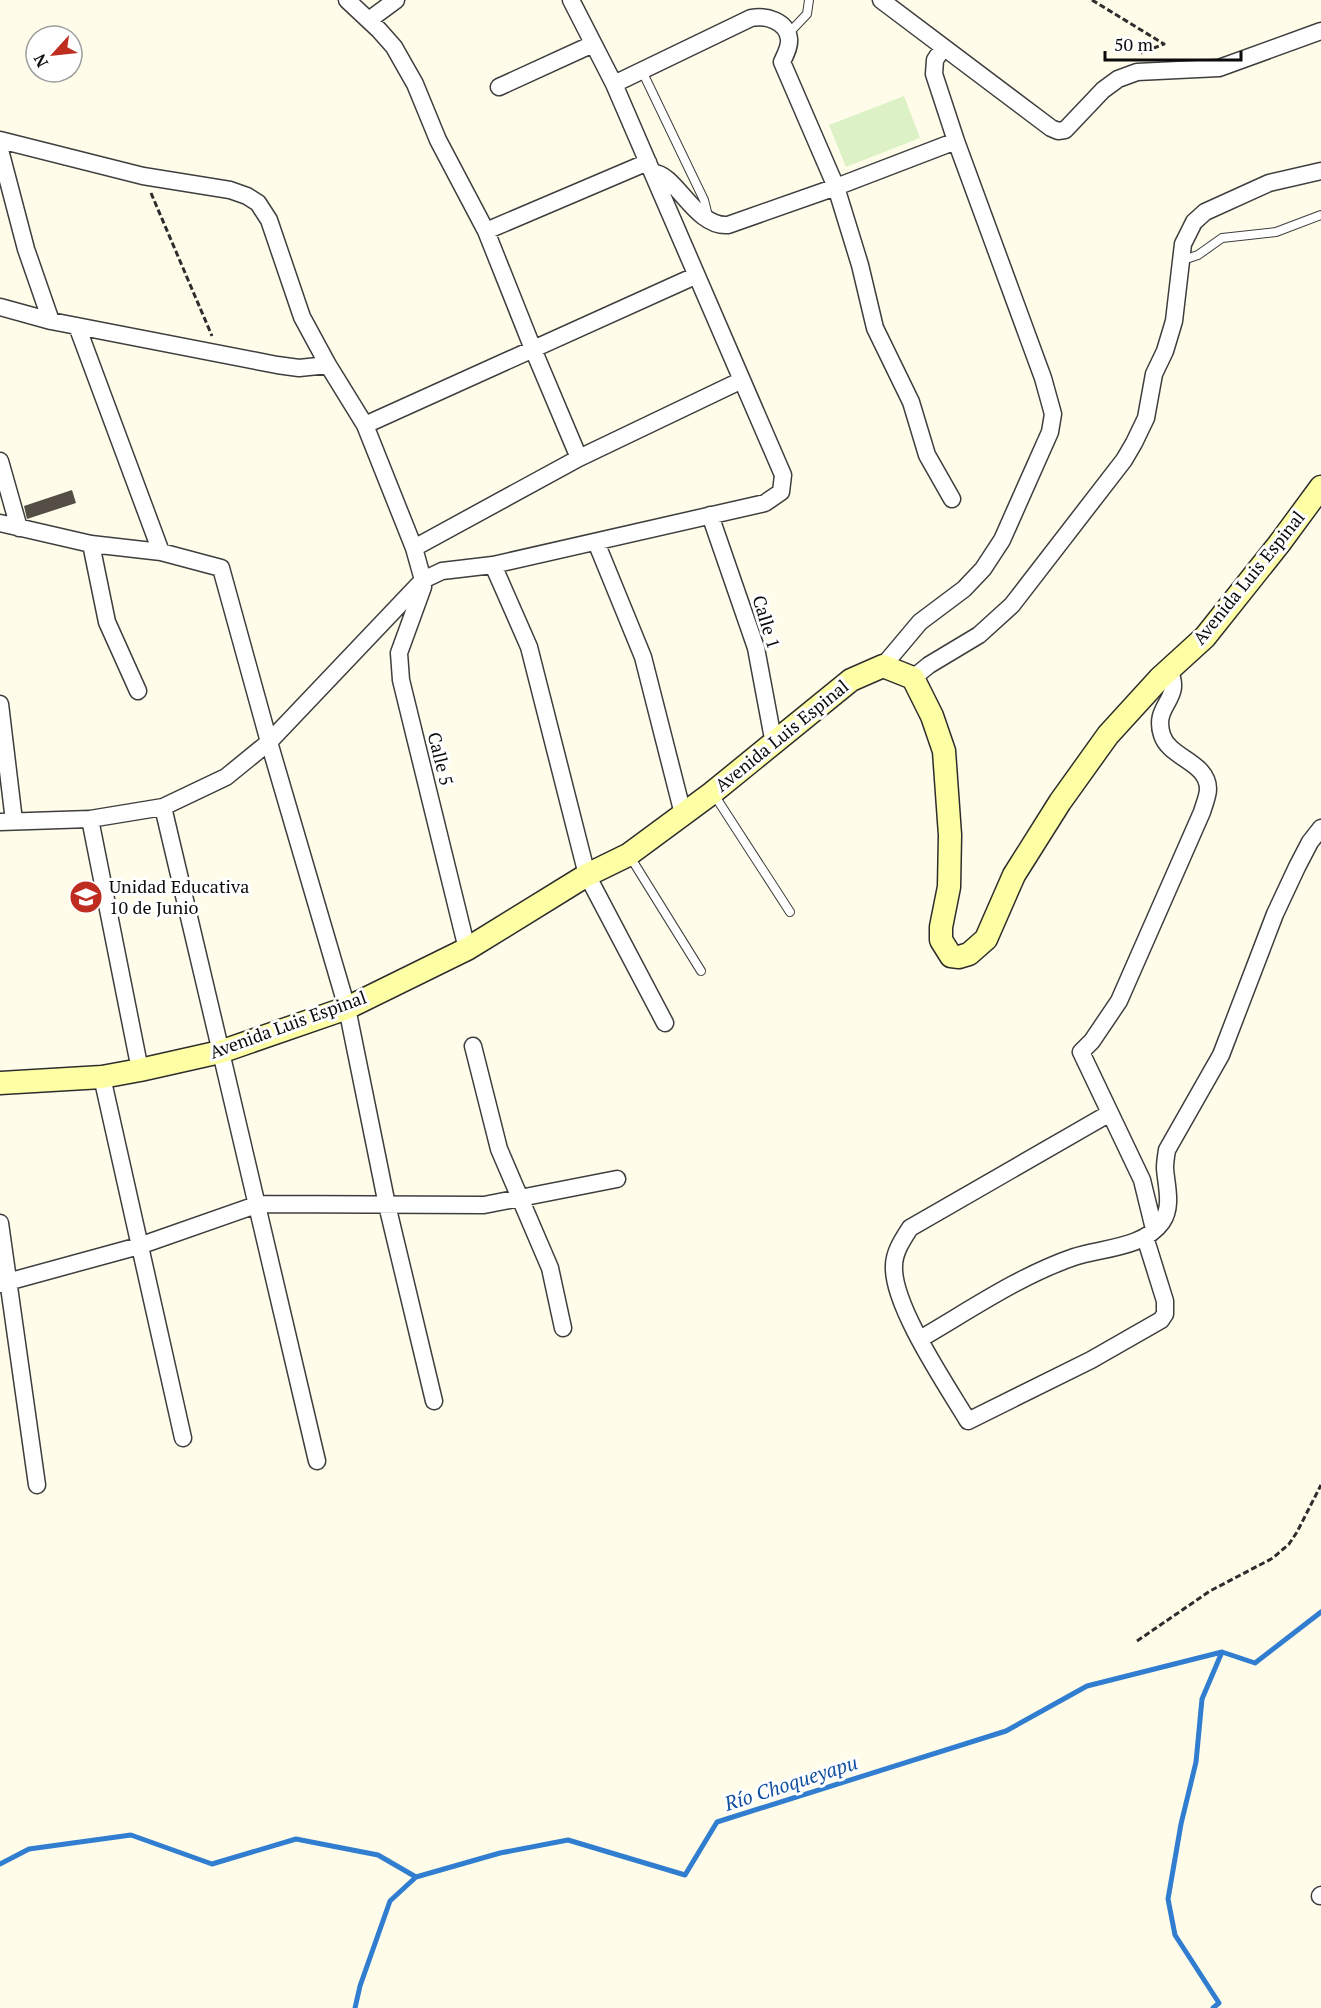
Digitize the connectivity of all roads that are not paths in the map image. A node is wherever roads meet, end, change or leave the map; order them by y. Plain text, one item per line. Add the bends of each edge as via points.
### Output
1 (347, 0) edge
2 (396, 0) edge
3 (571, 0) edge
4 (809, 0) edge
5 (881, 0) edge
6 (369, 20) junction
7 (1321, 31) edge
8 (788, 35) junction
9 (593, 44) junction
10 (943, 48) junction
11 (642, 71) junction
12 (614, 84) junction
13 (499, 87) dead end
14 (0, 140) edge
15 (956, 141) junction
16 (0, 150) edge
17 (650, 167) junction
18 (1321, 171) edge
19 (836, 187) junction
20 (1321, 215) edge
21 (710, 220) junction
22 (486, 231) junction
23 (1180, 261) junction
24 (695, 276) junction
25 (0, 307) edge
26 (51, 321) junction
27 (77, 326) junction
28 (533, 349) junction
29 (328, 365) junction
30 (742, 380) junction
31 (365, 425) junction
32 (579, 458) junction
33 (0, 461) edge
34 (1321, 487) edge
35 (952, 499) dead end
36 (710, 515) junction
37 (0, 523) edge
38 (19, 528) junction
39 (596, 542) junction
40 (91, 543) junction
41 (414, 548) junction
42 (161, 552) junction
43 (494, 565) junction
44 (423, 580) junction
45 (882, 666) junction
46 (1169, 670) junction
47 (913, 678) junction
48 (138, 691) dead end
49 (0, 704) edge
50 (269, 742) junction
51 (774, 744) junction
52 (712, 793) junction
53 (163, 807) junction
54 (683, 814) junction
55 (90, 819) junction
56 (7, 822) edge
57 (1321, 828) edge
58 (628, 855) junction
59 (587, 875) junction
60 (790, 912) dead end
61 (467, 949) junction
62 (701, 971) dead end
63 (347, 1008) junction
64 (665, 1023) dead end
65 (473, 1046) dead end
66 (220, 1052) junction
67 (140, 1070) junction
68 (102, 1077) junction
69 (0, 1083) edge
70 (1110, 1113) junction
71 (617, 1179) dead end
72 (520, 1198) junction
73 (259, 1204) junction
74 (387, 1205) junction
75 (0, 1223) edge
76 (1149, 1233) junction
77 (140, 1246) junction
78 (4, 1283) edge
79 (563, 1328) dead end
80 (920, 1340) junction
81 (434, 1401) dead end
82 (183, 1438) dead end
83 (317, 1461) dead end
84 (37, 1485) dead end

1 - 6 street
2 - 6 street
3 - 9 street
4 - 8 lane via 807,14
5 - 10 street
6 - 22 street via 394,47 410,75 438,140
7 - 10 street via 1219,68 1137,72 1118,79 1102,90 1071,125 1058,131
8 - 11 street via 771,19 751,18
8 - 19 street via 782,62
9 - 12 street
9 - 13 street
10 - 15 street via 935,60 934,74
11 - 12 street
11 - 21 lane
12 - 17 street
14 - 29 street via 143,176 230,190 258,203 269,220 302,317
15 - 19 street
15 - 45 street via 1053,414 1050,432 1002,540 983,569 964,589 920,622
16 - 26 street via 26,249
17 - 21 street via 666,177 683,198
17 - 22 street
17 - 24 street
18 - 23 street via 1269,183 1205,212 1187,233
19 - 21 street via 728,225
19 - 35 street via 875,328 911,402 927,455
20 - 23 lane via 1276,232 1222,238 1198,255
22 - 28 street
23 - 47 street via 1174,321 1154,374 1146,418 1124,460 1012,605 979,635
24 - 28 street
24 - 30 street
25 - 26 street
26 - 27 street
27 - 29 street via 288,367
27 - 42 street
28 - 31 street
28 - 32 street
29 - 31 street
30 - 32 street
30 - 36 street via 783,475 782,492 765,503
31 - 41 street
32 - 41 street
33 - 38 street
34 - 46 street, Avenida Luis Espinal via 1205,637
36 - 39 street
36 - 51 street, Calle 1 via 756,648
37 - 38 street
38 - 40 street
39 - 43 street
39 - 54 street via 643,657
40 - 42 street
40 - 48 street via 107,622
41 - 44 street
42 - 50 street via 221,568
43 - 44 street via 442,571
43 - 59 street via 529,647
44 - 50 street
44 - 61 street, Calle 5 via 399,653 401,680
45 - 47 street
45 - 51 street, Avenida Luis Espinal via 851,680
46 - 47 street, Avenida Luis Espinal via 1108,735 1060,802 1014,875 986,939 969,954 959,957 951,956 941,940 949,887 950,835 944,751
46 - 70 street via 1174,690 1160,714 1162,735 1168,746 1200,770 1208,790 1119,1002 1081,1052
49 - 56 street
50 - 53 street via 226,777
50 - 63 street
51 - 52 street, Avenida Luis Espinal
52 - 54 street, Avenida Luis Espinal
52 - 60 lane
53 - 55 street
53 - 66 street
54 - 58 street, Avenida Luis Espinal
55 - 56 street
55 - 67 street
57 - 76 street via 1310,842 1275,914 1221,1055 1167,1150 1167,1204 1162,1222
58 - 59 street, Avenida Luis Espinal
58 - 62 lane
59 - 61 street, Avenida Luis Espinal
59 - 64 street
61 - 63 street, Avenida Luis Espinal
63 - 66 street, Avenida Luis Espinal
63 - 74 street
65 - 72 street via 499,1149
66 - 67 street, Avenida Luis Espinal
66 - 73 street
67 - 68 street, Avenida Luis Espinal
68 - 69 street, Avenida Luis Espinal
68 - 77 street
70 - 76 street via 1142,1180
70 - 80 street via 910,1228 894,1266 898,1294
71 - 72 street
72 - 74 street via 484,1205
72 - 79 street via 550,1268
73 - 74 street
73 - 77 street
73 - 83 street
74 - 81 street
75 - 78 street
76 - 80 street via 1045,1268
76 - 80 street via 1165,1301 1161,1320 968,1421
77 - 78 street
77 - 82 street
78 - 84 street

